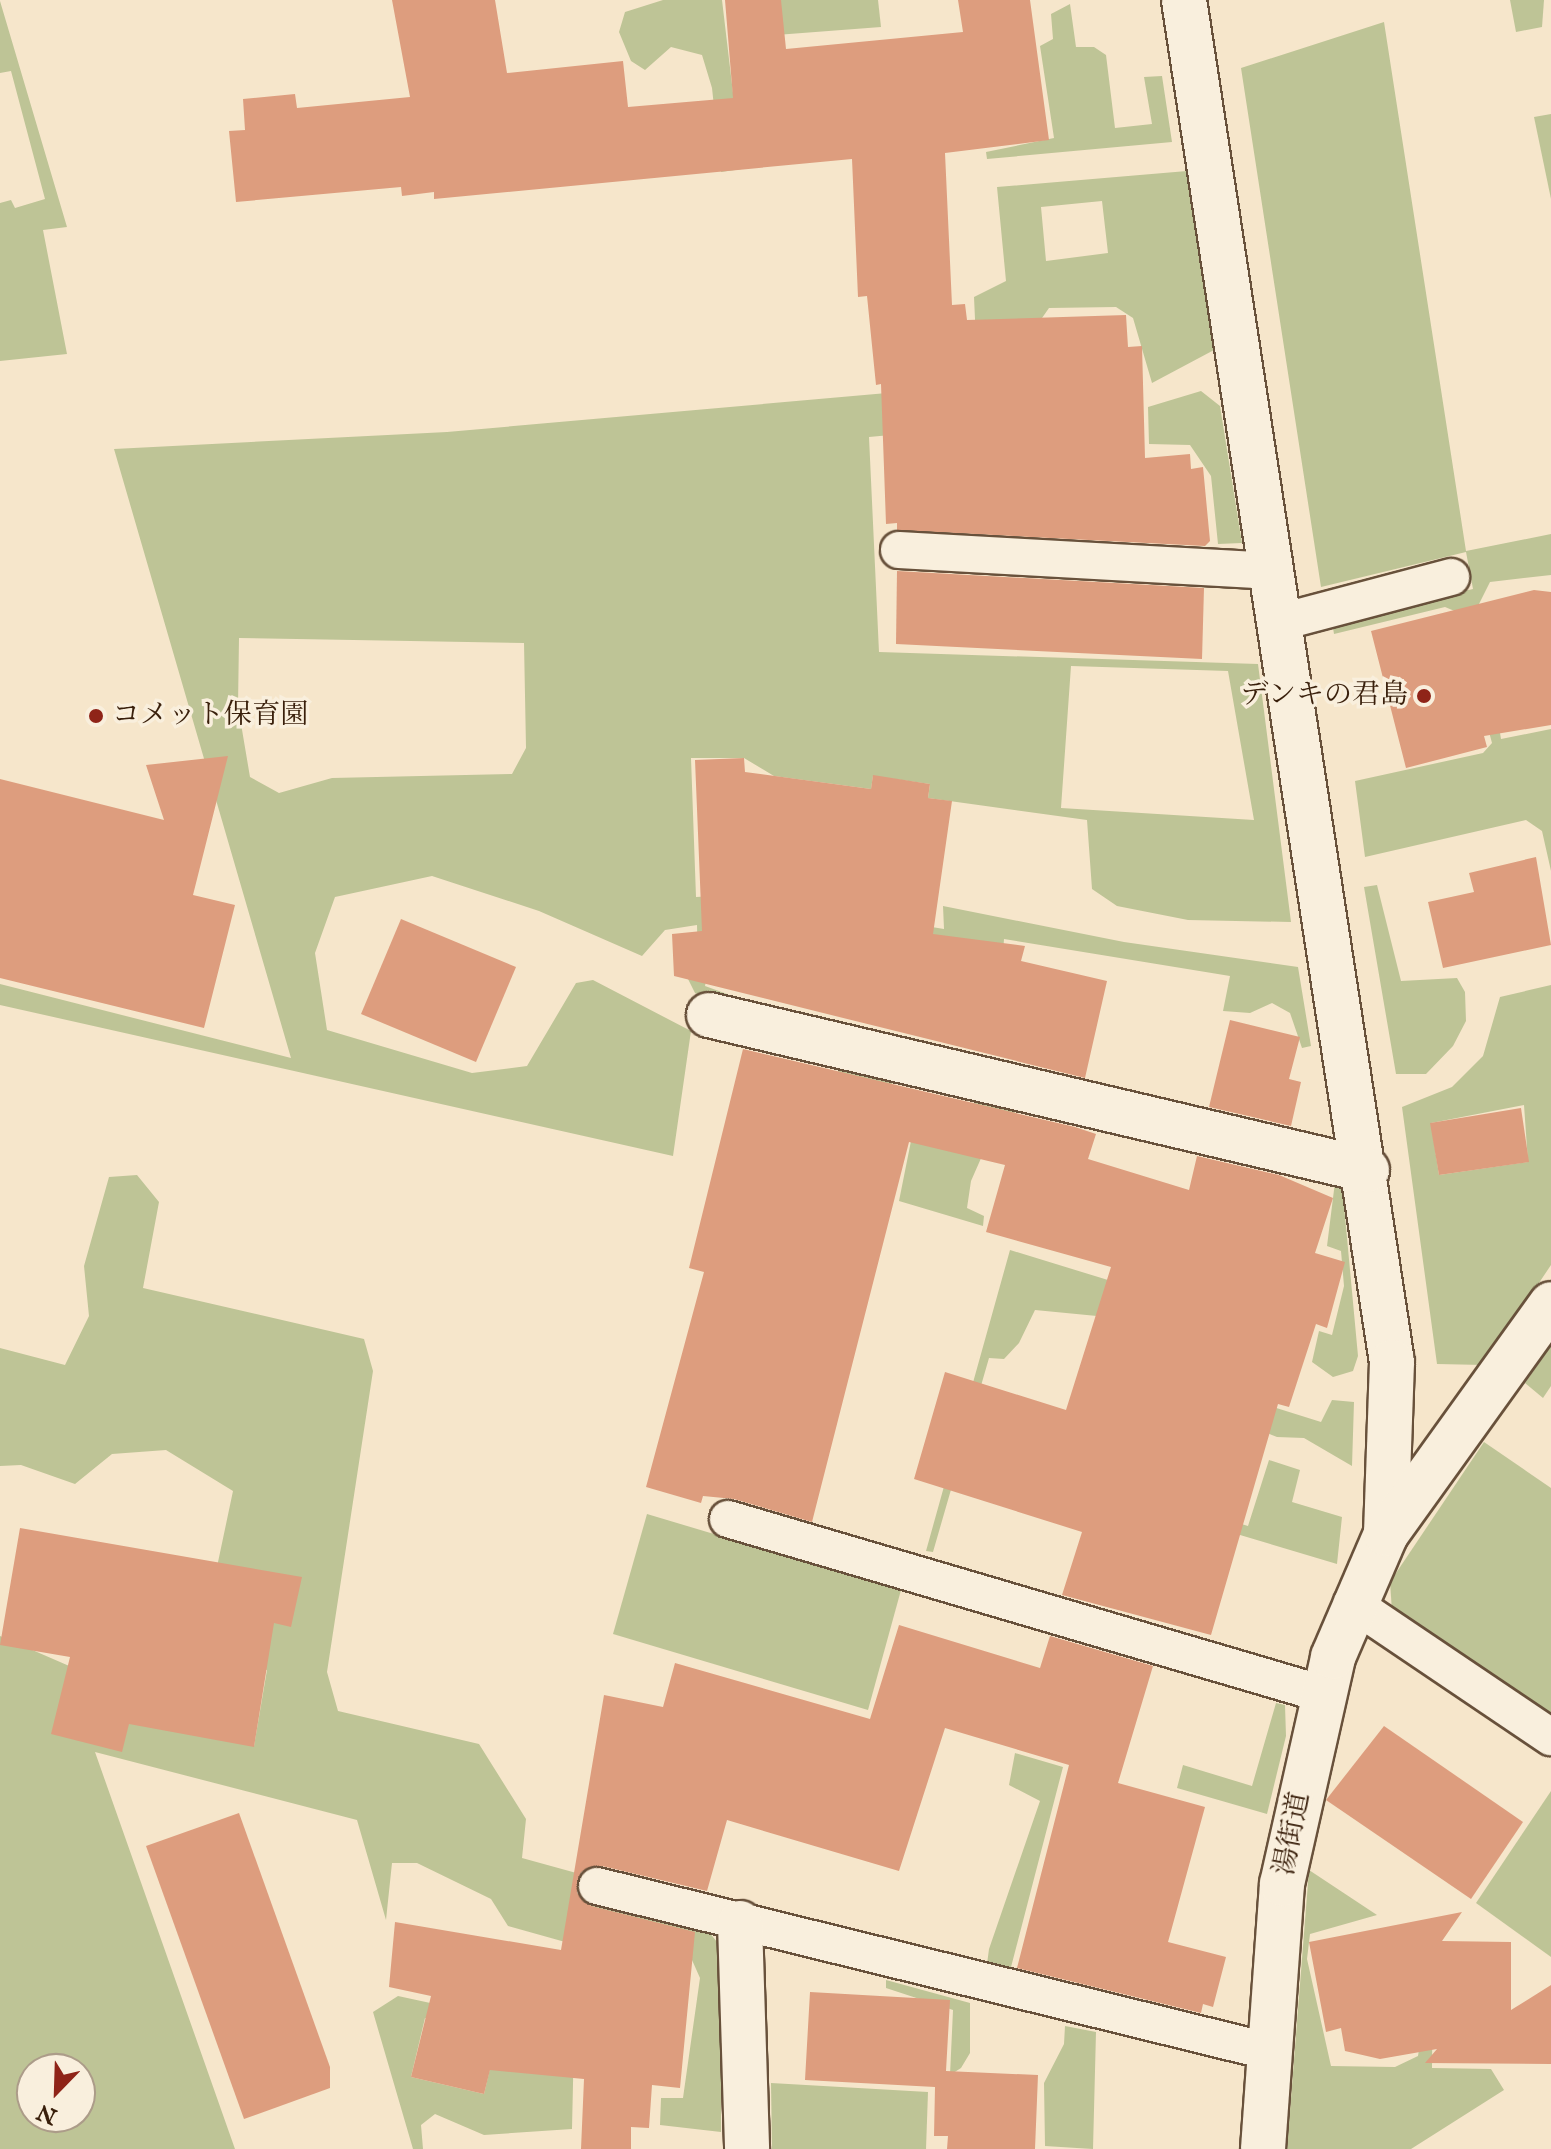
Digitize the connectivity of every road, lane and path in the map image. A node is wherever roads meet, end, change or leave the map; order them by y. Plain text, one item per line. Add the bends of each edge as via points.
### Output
1 (1184, 0) edge
2 (899, 550) dead end
3 (1273, 571) junction
4 (1451, 577) dead end
5 (1281, 622) junction
6 (709, 1015) dead end
7 (1367, 1170) junction
8 (1551, 1304) edge
9 (728, 1519) dead end
10 (1386, 1534) junction
11 (1352, 1603) junction
12 (1323, 1694) junction
13 (1551, 1737) edge
14 (597, 1886) dead end
15 (740, 1923) junction
16 (1267, 2051) junction
17 (747, 2149) edge
18 (1263, 2149) edge

1 - 3 street
2 - 3 lane
3 - 5 street
4 - 5 lane
5 - 7 street
6 - 7 street
7 - 10 street via 1392,1362
8 - 10 street
9 - 12 lane
10 - 11 street, 湯街道
11 - 12 street, 湯街道
11 - 13 lane
12 - 16 street, 湯街道 via 1282,1884
14 - 15 lane
15 - 16 lane
15 - 17 street
16 - 18 street, 湯街道

